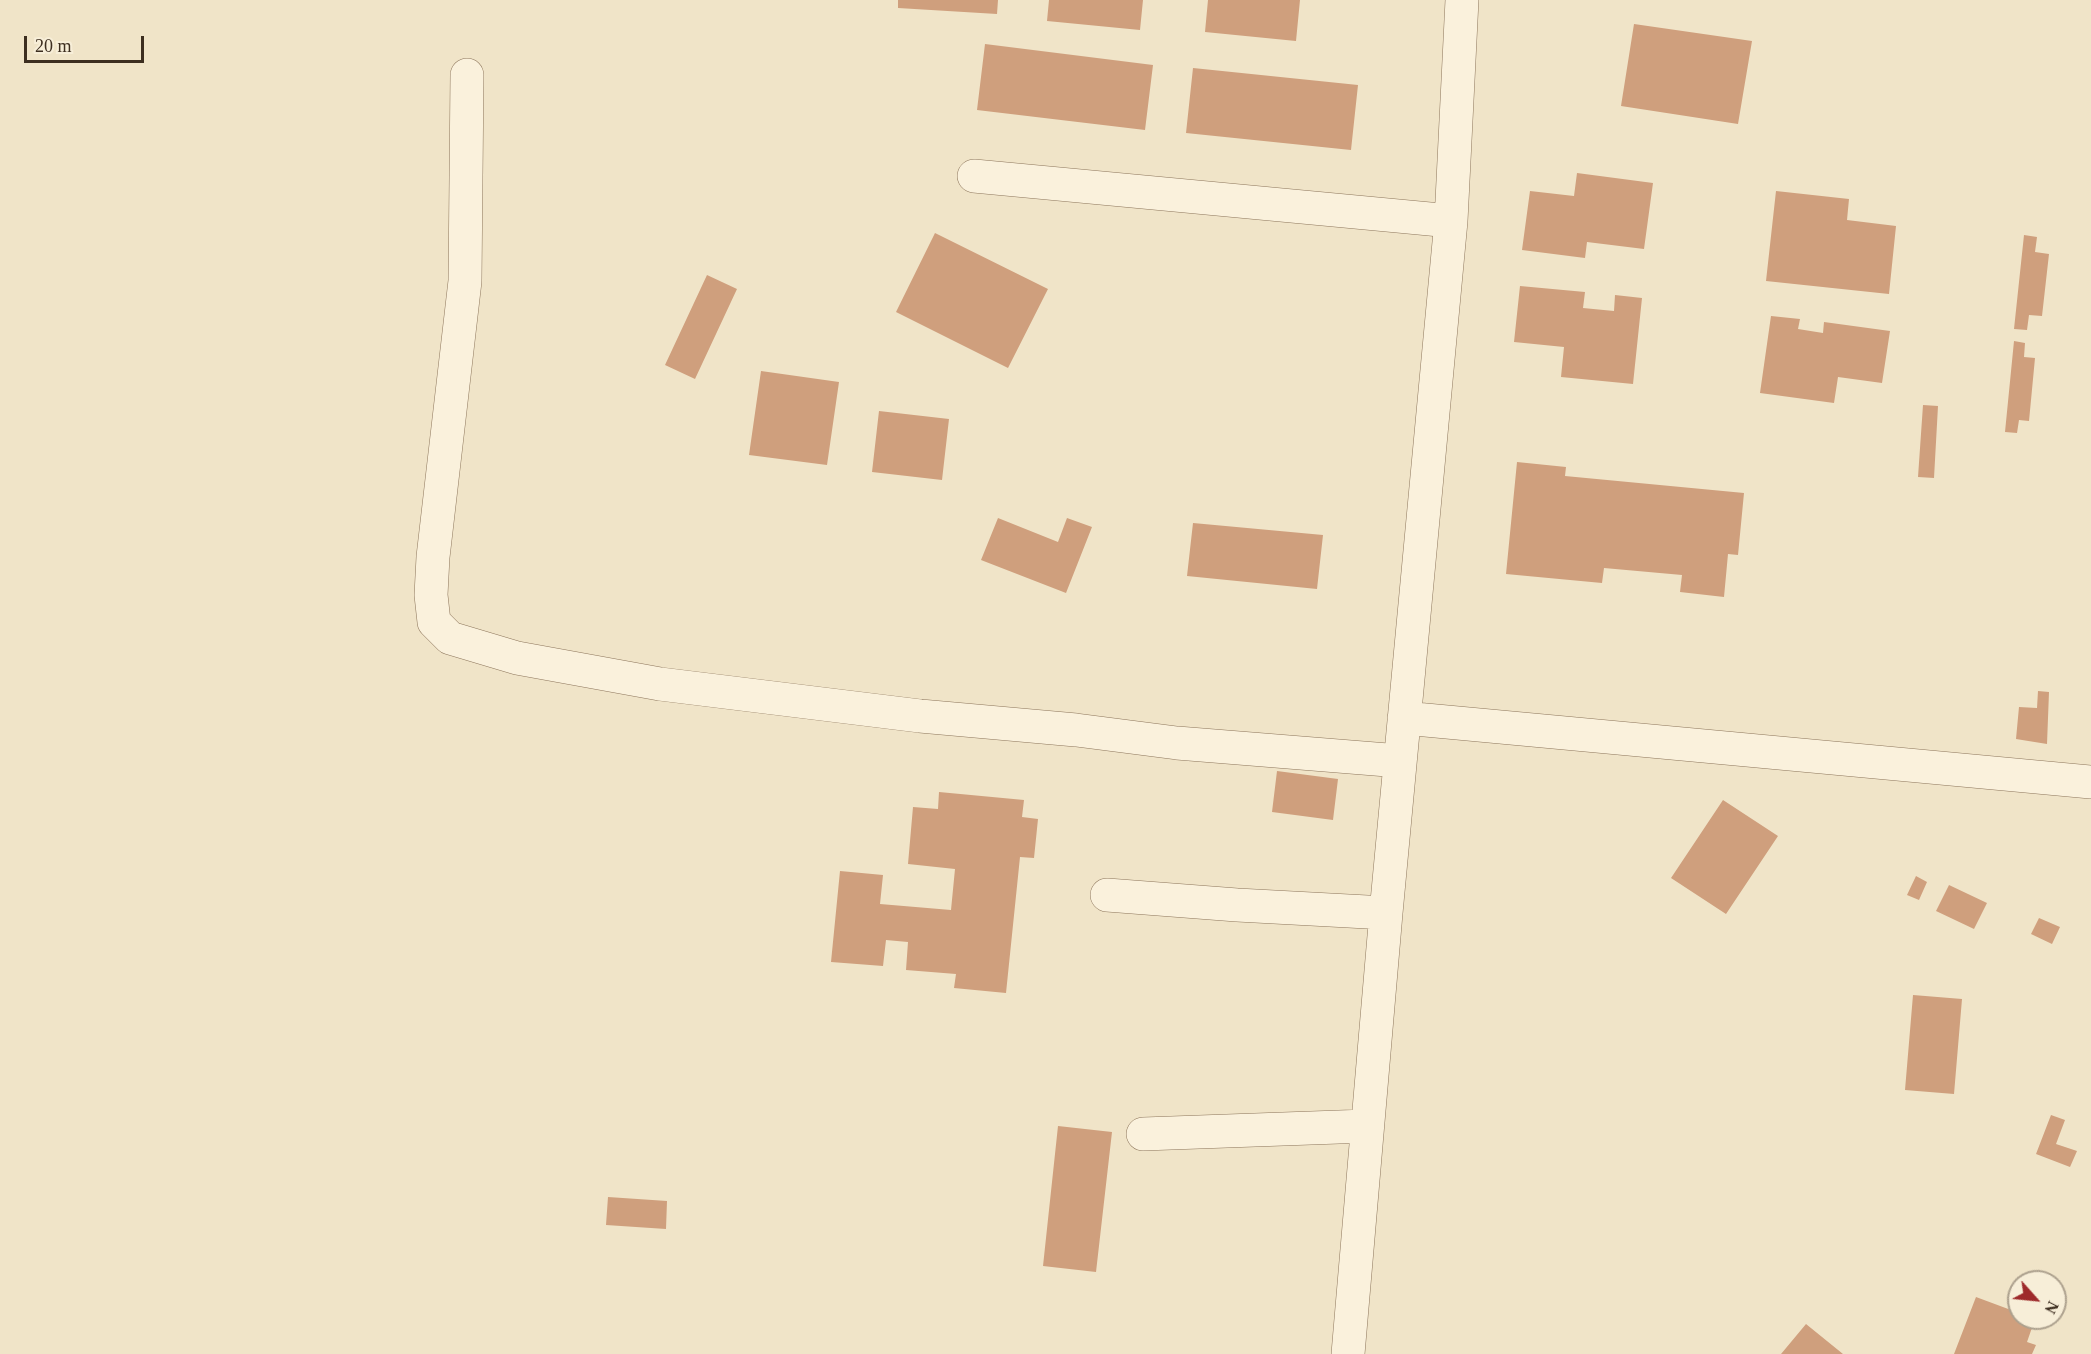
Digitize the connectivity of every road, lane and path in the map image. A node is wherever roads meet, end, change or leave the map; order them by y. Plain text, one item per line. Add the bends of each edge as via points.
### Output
1 (1462, 0) edge
2 (467, 75) dead end
3 (974, 176) dead end
4 (1451, 221) junction
5 (1404, 718) junction
6 (1400, 761) junction
7 (2091, 782) edge
8 (1107, 895) dead end
9 (1386, 913) junction
10 (1367, 1126) junction
11 (1143, 1134) dead end
12 (1348, 1354) edge

1 - 4 street
2 - 6 street via 465,281 431,595 434,622 450,638 517,658 660,684 1177,743
3 - 4 street
4 - 5 street
5 - 6 street
5 - 7 street
6 - 9 street
8 - 9 street
9 - 10 street
10 - 11 street
10 - 12 street

